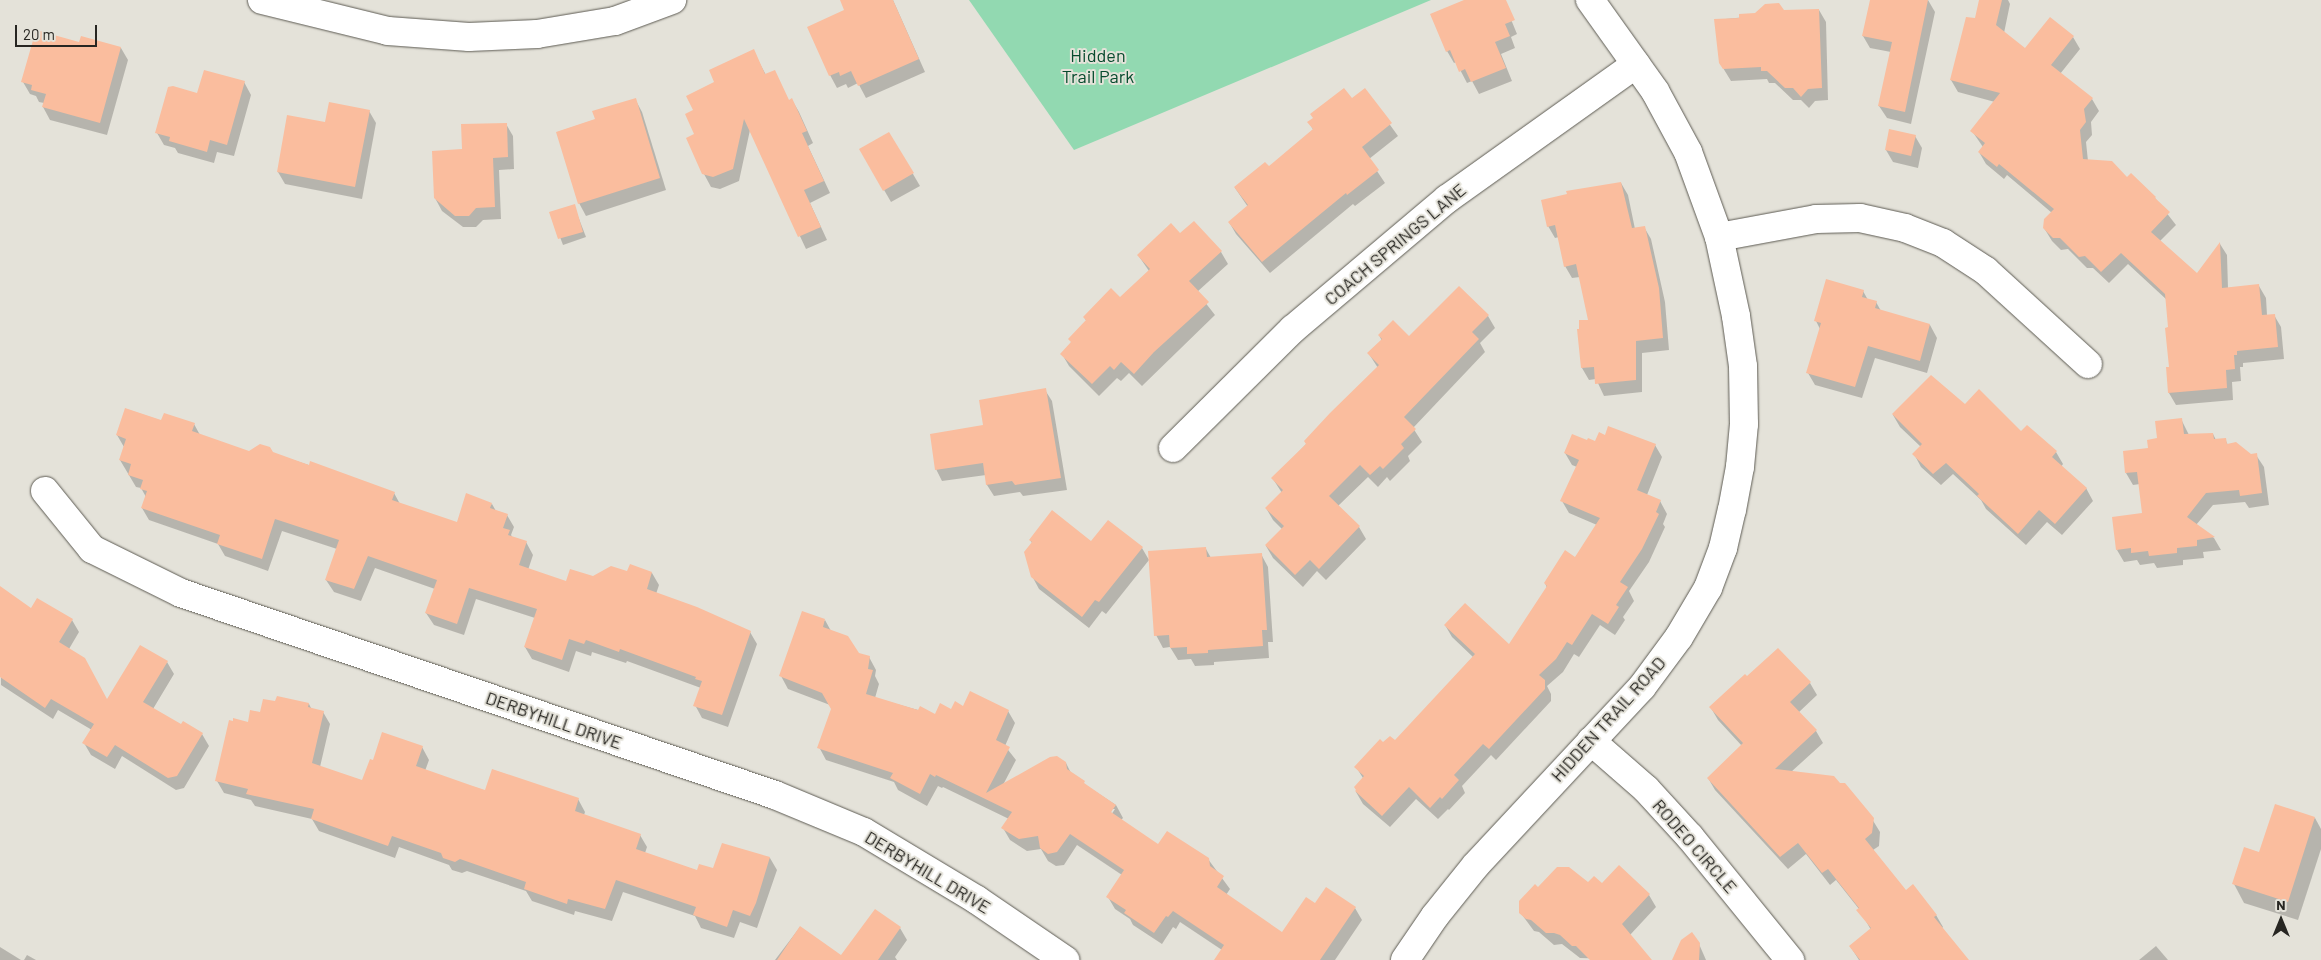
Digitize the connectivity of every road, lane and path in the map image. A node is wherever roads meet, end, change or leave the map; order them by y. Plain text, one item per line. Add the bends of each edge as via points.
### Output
1 (262, 0) edge
2 (672, 0) edge
3 (1590, 0) edge
4 (1636, 64) junction
5 (1719, 236) junction
6 (2088, 364) dead end
7 (1173, 448) dead end
8 (46, 491) dead end
9 (1591, 741) junction
10 (1065, 960) edge
11 (1405, 960) edge
12 (1790, 960) edge

1 - 2 street via 388,31 469,37 537,34 615,21
3 - 4 street, HIDDEN TRAIL ROAD
4 - 5 street, HIDDEN TRAIL ROAD via 1655,91 1688,152
4 - 7 street, COACH SPRINGS LANE via 1447,199 1293,329
5 - 6 street via 1816,219 1860,218 1905,228 1943,243 1986,271
5 - 9 street, HIDDEN TRAIL ROAD via 1736,316 1744,424 1740,467 1723,548 1708,588 1679,637 1642,687
8 - 10 street, DERBYHILL DRIVE via 92,549 181,593 775,795 864,832 977,900
9 - 11 street, HIDDEN TRAIL ROAD via 1476,865
9 - 12 street, RODEO CIRCLE via 1646,789 1690,836

